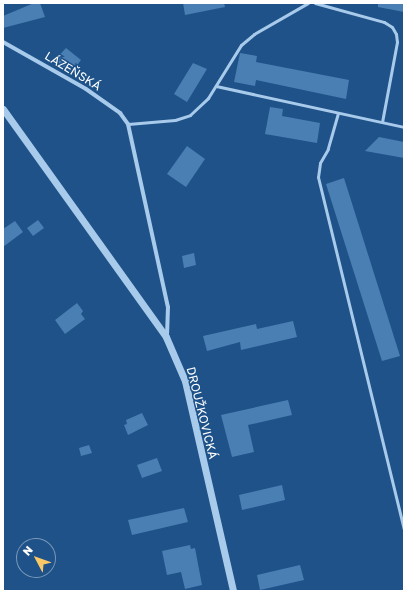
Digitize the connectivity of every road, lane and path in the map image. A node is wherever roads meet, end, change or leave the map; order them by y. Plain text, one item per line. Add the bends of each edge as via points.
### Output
1 (308, 3) edge
2 (315, 3) edge
3 (3, 42) edge
4 (216, 86) junction
5 (3, 109) edge
6 (338, 113) junction
7 (382, 122) junction
8 (128, 124) junction
9 (404, 127) edge
10 (166, 337) junction
11 (404, 529) edge
12 (233, 591) edge

1 - 4 lane via 254,34 241,45
2 - 7 lane via 384,22 392,27 396,34 397,42
3 - 8 street, LÁZEŇSKÁ via 86,89 120,113
4 - 6 lane
4 - 8 lane via 200,108 183,119
5 - 10 street
6 - 7 lane
6 - 11 lane via 328,149 320,163 318,177
7 - 9 lane
8 - 10 street, DROUŽKOVICKÁ via 168,307
10 - 12 street, DROUŽKOVICKÁ via 185,381

